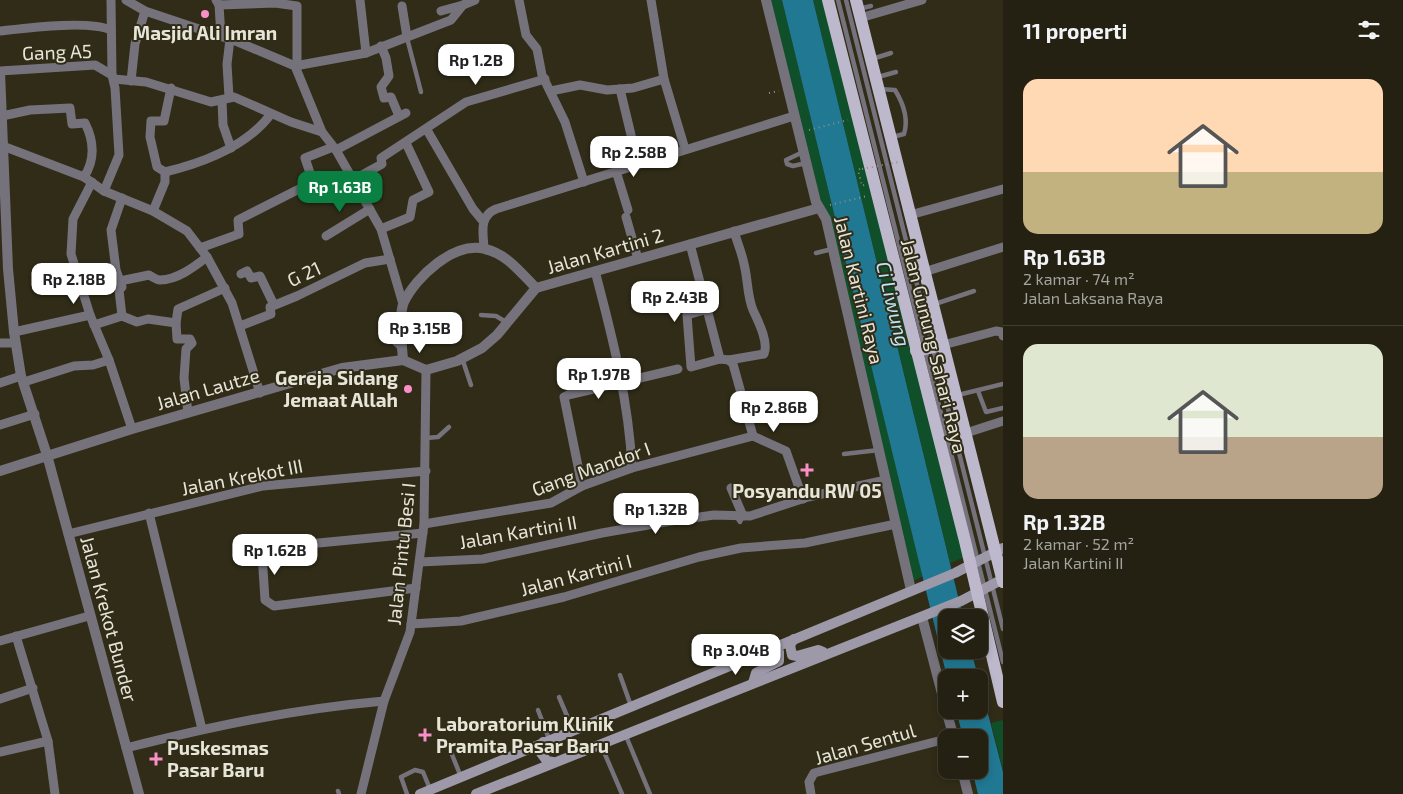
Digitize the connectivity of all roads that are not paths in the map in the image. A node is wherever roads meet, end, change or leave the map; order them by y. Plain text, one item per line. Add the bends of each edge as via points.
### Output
1 (111, 0) edge
2 (126, 0) edge
3 (360, 0) edge
4 (475, 0) edge
5 (519, 0) edge
6 (651, 0) edge
7 (766, 0) edge
8 (828, 0) edge
9 (838, 0) edge
10 (846, 0) edge
11 (922, 0) edge
12 (218, 2) edge
13 (463, 5) junction
14 (402, 6) dead end
15 (861, 8) edge
16 (145, 11) junction
17 (441, 11) dead end
18 (110, 30) junction
19 (0, 31) edge
20 (407, 37) junction
21 (225, 38) junction
22 (381, 46) junction
23 (366, 53) junction
24 (891, 53) dead end
25 (870, 59) junction
26 (296, 66) junction
27 (0, 71) edge
28 (896, 72) dead end
29 (113, 77) junction
30 (545, 79) junction
31 (664, 79) junction
32 (131, 81) junction
33 (877, 84) junction
34 (170, 88) junction
35 (620, 89) junction
36 (551, 91) junction
37 (421, 92) dead end
38 (1, 98) edge
39 (226, 99) junction
40 (271, 114) junction
41 (2, 116) junction
42 (794, 116) junction
43 (426, 130) junction
44 (322, 132) junction
45 (890, 137) junction
46 (406, 143) junction
47 (2, 145) edge
48 (231, 148) junction
49 (334, 148) junction
50 (685, 149) junction
51 (803, 152) junction
52 (806, 163) junction
53 (638, 164) junction
54 (616, 171) junction
55 (166, 172) junction
56 (84, 177) junction
57 (353, 180) junction
58 (92, 182) junction
59 (584, 182) junction
60 (3, 183) edge
61 (1003, 188) edge
62 (104, 191) junction
63 (122, 198) junction
64 (819, 208) junction
65 (370, 209) junction
66 (153, 211) junction
67 (910, 215) junction
68 (483, 221) junction
69 (381, 229) junction
70 (734, 231) junction
71 (326, 236) dead end
72 (690, 244) junction
73 (1003, 247) edge
74 (200, 248) junction
75 (484, 248) junction
76 (833, 248) junction
77 (816, 253) dead end
78 (207, 257) junction
79 (390, 259) junction
80 (638, 259) junction
81 (4, 269) edge
82 (595, 272) junction
83 (924, 272) junction
84 (241, 274) dead end
85 (120, 281) junction
86 (224, 288) junction
87 (536, 288) junction
88 (974, 291) dead end
89 (403, 304) junction
90 (932, 304) junction
91 (274, 305) junction
92 (708, 310) junction
93 (90, 315) junction
94 (480, 315) dead end
95 (122, 316) junction
96 (176, 323) junction
97 (507, 323) junction
98 (94, 325) junction
99 (389, 325) dead end
100 (240, 326) junction
101 (14, 332) junction
102 (1003, 336) edge
103 (0, 343) edge
104 (15, 343) junction
105 (930, 348) junction
106 (403, 355) junction
107 (462, 358) junction
108 (109, 360) junction
109 (725, 360) junction
110 (678, 369) dead end
111 (426, 370) junction
112 (22, 379) junction
113 (0, 383) edge
114 (620, 383) junction
115 (471, 384) dead end
116 (1003, 384) edge
117 (978, 391) junction
118 (260, 393) junction
119 (956, 396) junction
120 (1003, 408) edge
121 (188, 413) junction
122 (35, 414) junction
123 (1003, 421) edge
124 (0, 425) edge
125 (449, 427) dead end
126 (132, 429) junction
127 (966, 433) junction
128 (753, 436) junction
129 (426, 438) junction
130 (879, 450) junction
131 (844, 454) dead end
132 (47, 455) junction
133 (632, 468) junction
134 (0, 471) edge
135 (426, 471) junction
136 (886, 480) junction
137 (582, 486) junction
138 (731, 488) dead end
139 (803, 499) junction
140 (149, 513) junction
141 (740, 516) junction
142 (896, 524) junction
143 (424, 529) junction
144 (68, 534) junction
145 (1000, 551) edge
146 (420, 562) junction
147 (980, 562) junction
148 (993, 583) edge
149 (416, 588) junction
150 (916, 588) junction
151 (89, 616) junction
152 (926, 616) junction
153 (411, 624) junction
154 (1003, 629) edge
155 (16, 636) junction
156 (794, 639) junction
157 (0, 641) edge
158 (768, 649) junction
159 (826, 654) junction
160 (1003, 662) edge
161 (938, 672) edge
162 (620, 675) dead end
163 (753, 683) junction
164 (33, 688) junction
165 (559, 696) dead end
166 (0, 699) edge
167 (384, 701) junction
168 (1003, 702) edge
169 (631, 706) junction
170 (538, 710) dead end
171 (202, 729) junction
172 (573, 730) junction
173 (626, 734) junction
174 (48, 741) junction
175 (546, 741) junction
176 (938, 741) edge
177 (600, 744) junction
178 (449, 747) dead end
179 (126, 748) junction
180 (0, 752) edge
181 (553, 762) junction
182 (461, 777) junction
183 (964, 779) edge
184 (430, 790) junction
185 (142, 793) edge
186 (55, 794) edge
187 (361, 794) edge
188 (407, 794) edge
189 (420, 794) edge
190 (476, 794) edge
191 (622, 794) edge
192 (650, 794) edge
193 (811, 794) edge
194 (968, 794) edge

1 - 18 street
2 - 16 street
3 - 23 street
4 - 13 street
5 - 30 street via 526,35 537,49
6 - 31 street
7 - 42 street, Jalan Kartini Raya
8 - 105 main road, Jalan Gunung Sahari Raya
9 - 105 lane
10 - 105 lane
11 - 15 street
12 - 21 street
12 - 26 street via 297,6
13 - 17 street
13 - 20 street via 452,20
14 - 20 street
15 - 25 main road, Jalan Gunung Sahari Raya
16 - 21 street
16 - 32 street
18 - 19 street via 99,26 63,26
18 - 29 street
20 - 22 street
20 - 37 lane
21 - 26 street
21 - 39 street
22 - 23 street
22 - 49 street via 389,76 381,87 384,98 391,97 402,114
23 - 26 street
24 - 25 lane
25 - 33 main road, Jalan Gunung Sahari Raya
26 - 44 street
27 - 29 street, Gang A5 via 95,65
27 - 38 street, Jalan Krekot Bunder
28 - 33 lane
29 - 32 street, Gang A5
29 - 62 street via 119,156
30 - 36 street
30 - 43 street via 466,102
31 - 35 street
31 - 50 street
32 - 34 street, Gang A5
33 - 45 main road, Jalan Gunung Sahari Raya
33 - 45 lane via 895,90 908,123 904,134
34 - 39 street, Gang A5 via 207,102
34 - 55 street via 164,121 152,120 149,130 157,167
35 - 36 street via 600,89 587,84
35 - 53 street
36 - 59 street via 565,122
38 - 41 street, Jalan Krekot Bunder
39 - 40 street, Gang A5 via 239,99
39 - 48 street via 223,125
40 - 44 street, Gang A5
40 - 48 street via 264,124
41 - 47 street, Jalan Krekot Bunder
41 - 56 street via 30,110 71,108 72,124 85,123 91,136 92,164
42 - 50 street
42 - 51 street, Jalan Kartini Raya
43 - 46 street
43 - 68 street
44 - 49 street
45 - 67 main road, Jalan Gunung Sahari Raya
46 - 57 street via 381,158 382,164
46 - 69 street via 429,192 413,200 410,217
47 - 56 street
47 - 60 street, Jalan Krekot Bunder
48 - 55 street via 204,161
49 - 57 street
49 - 74 street via 304,158 313,182 238,220 239,234
50 - 53 street
51 - 52 street, Jalan Kartini Raya
51 - 52 lane via 786,160 787,164
52 - 64 street, Jalan Kartini Raya
53 - 54 street
54 - 59 street
54 - 80 street
55 - 66 street
56 - 58 street
57 - 65 street
58 - 62 street
58 - 93 street via 73,218 71,254
59 - 68 street via 496,208
60 - 81 street, Jalan Krekot Bunder
61 - 67 street
62 - 63 street
63 - 66 street
63 - 85 street via 110,230
64 - 70 street, Jalan Kartini 2
64 - 76 street, Jalan Kartini Raya via 826,219
65 - 69 street
65 - 71 street
66 - 74 street via 187,231
67 - 83 main road, Jalan Gunung Sahari Raya
68 - 75 street
69 - 79 street
70 - 72 street, Jalan Kartini 2
70 - 109 street via 766,352
72 - 80 street, Jalan Kartini 2
72 - 92 street
73 - 83 street
74 - 78 street
75 - 87 street via 511,262
75 - 89 street via 463,251 441,260 424,272
76 - 77 lane
76 - 130 street, Jalan Kartini Raya
78 - 85 street via 187,271 162,280 149,275
78 - 86 street
79 - 89 street
79 - 91 street, G 21 via 364,263
80 - 82 street, Jalan Kartini 2
81 - 101 street, Jalan Krekot Bunder
82 - 87 street, Jalan Kartini 2
82 - 114 street via 610,326
83 - 90 main road, Jalan Gunung Sahari Raya
84 - 91 street via 247,271 251,278 260,276
85 - 95 street
86 - 96 street via 178,309
86 - 100 street
87 - 97 street, Jalan Kartini 2
88 - 90 lane
89 - 106 street
90 - 105 main road, Jalan Gunung Sahari Raya
91 - 100 street, G 21 via 270,308 271,314
92 - 109 street
92 - 109 street via 687,315 691,367
93 - 98 street
93 - 101 street
94 - 97 lane via 496,316
95 - 96 street via 137,322
95 - 98 street
96 - 121 street via 177,339 191,339 192,343 186,348 184,377
97 - 107 street, Jalan Kartini 2 via 482,348
98 - 108 street
99 - 106 lane via 385,327 388,337
100 - 118 street
101 - 104 street, Jalan Krekot Bunder
102 - 105 street via 1002,332 996,331
103 - 104 street
104 - 112 street, Jalan Krekot Bunder
105 - 119 main road, Jalan Gunung Sahari Raya
105 - 147 main road, Jalan Gunung Sahari Raya
105 - 147 lane
105 - 147 lane via 982,547
106 - 111 street
106 - 118 street, Jalan Lautze via 342,368
107 - 111 street, Jalan Kartini 2
107 - 115 lane
108 - 112 street
108 - 126 street
109 - 128 street via 733,364
110 - 114 street
111 - 129 street, Jalan Pintu Besi I
112 - 113 street
112 - 122 street, Jalan Krekot Bunder
114 - 133 street
114 - 137 street via 568,394 564,398
116 - 117 lane
117 - 119 lane
117 - 120 lane via 986,412
118 - 121 street, Jalan Lautze
119 - 127 main road, Jalan Gunung Sahari Raya
121 - 126 street, Jalan Lautze
122 - 124 street
122 - 132 street, Jalan Krekot Bunder
123 - 127 street
125 - 129 lane via 438,437
126 - 132 street, Jalan Lautze
127 - 145 main road, Jalan Gunung Sahari Raya via 984,486
128 - 133 street, Gang Mandor I
128 - 139 street via 786,451
129 - 135 street, Jalan Pintu Besi I
130 - 131 lane
130 - 136 street, Jalan Kartini Raya
132 - 134 street, Jalan Lautze
132 - 144 street, Jalan Krekot Bunder
133 - 137 street, Gang Mandor I
135 - 140 street, Jalan Krekot III via 277,484
135 - 143 street, Jalan Pintu Besi I
136 - 139 street, Jalan Kartini II
136 - 142 street, Jalan Kartini Raya
137 - 143 street, Gang Mandor I via 551,503 439,522
138 - 141 street
139 - 141 street, Jalan Kartini II via 750,516
140 - 144 street, Jalan Krekot III
140 - 171 street
141 - 146 street, Jalan Kartini II via 714,515 671,520 483,559
142 - 150 street, Jalan Kartini Raya
142 - 153 street, Jalan Kartini I via 805,542 741,548 699,557 564,597 461,621
143 - 146 street, Jalan Pintu Besi I
143 - 149 street, Gang Mandor I via 266,548 262,554 265,600 274,606
144 - 151 street, Jalan Krekot Bunder
145 - 147 main road
145 - 148 main road, Jalan Gunung Sahari Raya
146 - 149 street, Jalan Pintu Besi I
147 - 148 main road, Jalan Gunung Sahari Raya
147 - 148 lane
147 - 150 main road
148 - 152 main road
148 - 154 lane
148 - 160 lane
148 - 168 main road, Jalan Gunung Sahari Raya
149 - 153 street, Jalan Pintu Besi I
150 - 156 main road
151 - 155 street
151 - 179 street, Jalan Krekot Bunder
152 - 159 main road
152 - 161 street
153 - 167 street, Jalan Pintu Besi I
155 - 157 street
155 - 164 street
156 - 158 main road
156 - 159 main road via 790,645 792,655 818,650
158 - 163 main road via 776,648 779,661 756,673
158 - 169 main road
159 - 163 main road
162 - 169 lane
163 - 173 main road
164 - 166 street
164 - 174 street
165 - 172 lane
167 - 171 street via 326,706
167 - 187 street, Jalan Pintu Besi I
169 - 172 main road
170 - 175 lane
171 - 179 street
172 - 175 main road
173 - 177 main road
173 - 192 lane
174 - 180 street
174 - 186 street
175 - 181 main road via 540,753 547,761
175 - 182 main road
176 - 193 street, Jalan Sentul via 814,773 809,782
177 - 181 main road
177 - 191 lane
178 - 182 lane
179 - 185 street, Jalan Krekot Bunder
181 - 190 main road
182 - 184 main road
183 - 194 street
184 - 188 lane via 423,772 415,770 402,776
184 - 189 main road

